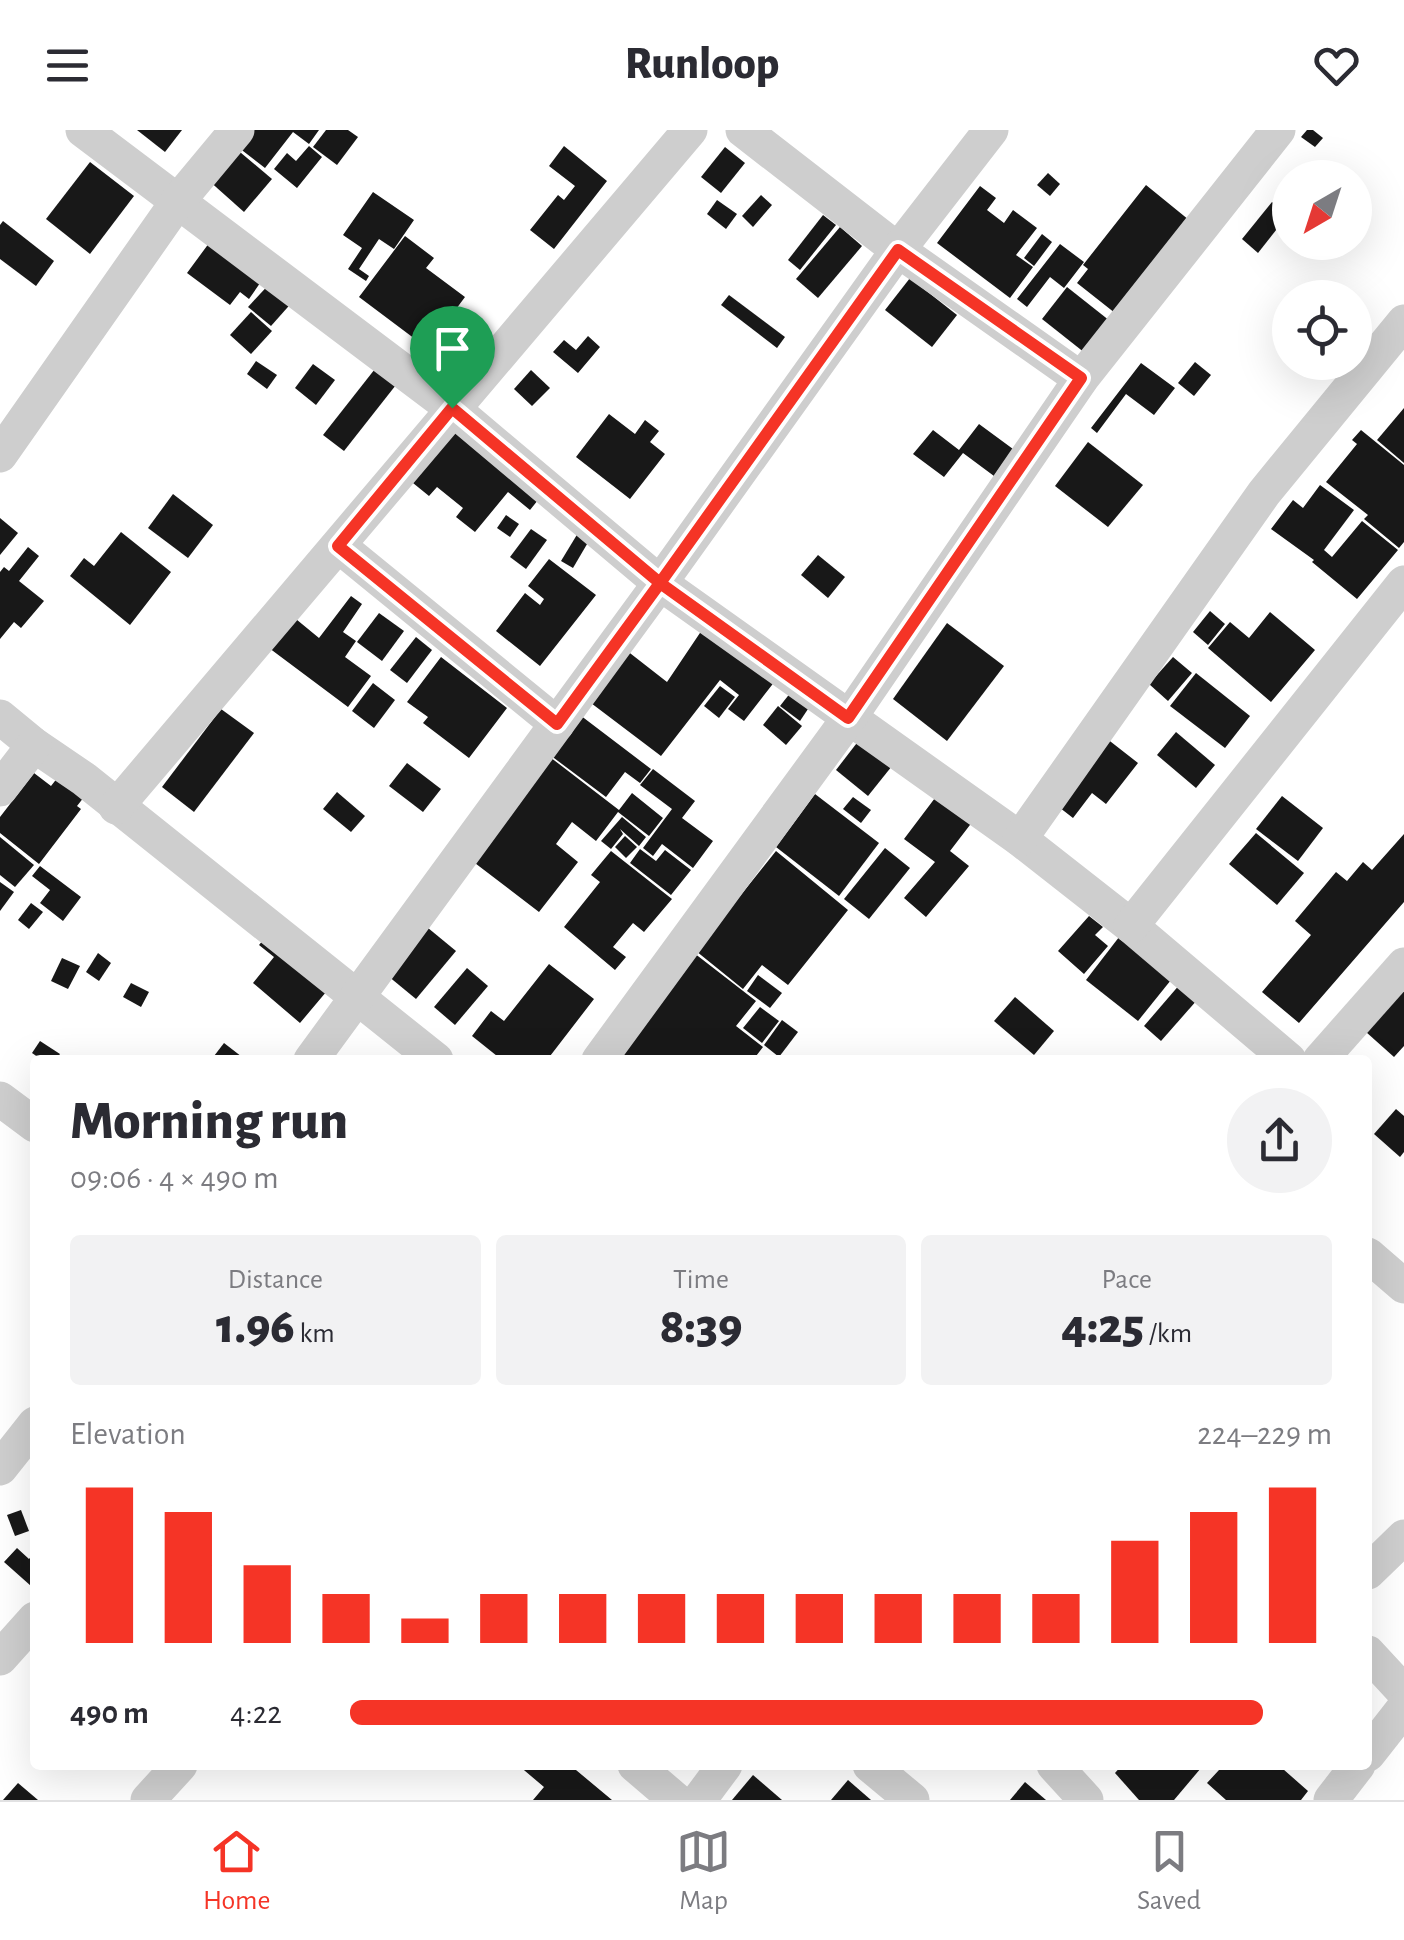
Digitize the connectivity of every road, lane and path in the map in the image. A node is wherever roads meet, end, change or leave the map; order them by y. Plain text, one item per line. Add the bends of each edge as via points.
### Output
1 (83, 130) edge
2 (237, 130) edge
3 (690, 130) edge
4 (744, 130) edge
5 (991, 130) edge
6 (1278, 130) edge
7 (178, 201) junction
8 (898, 250) junction
9 (1404, 322) edge
10 (1081, 378) junction
11 (452, 408) junction
12 (0, 455) edge
13 (338, 546) junction
14 (660, 583) junction
15 (1404, 584) edge
16 (0, 716) edge
17 (848, 718) junction
18 (557, 724) junction
19 (34, 745) junction
20 (0, 790) edge
21 (116, 807) junction
22 (1020, 839) junction
23 (1131, 926) junction
24 (1404, 964) edge
25 (358, 996) junction
26 (315, 1055) edge
27 (430, 1055) edge
28 (603, 1055) edge
29 (1283, 1055) edge
30 (1324, 1055) edge
31 (0, 1098) edge
32 (30, 1121) edge
33 (1372, 1258) edge
34 (1404, 1286) edge
35 (30, 1430) edge
36 (0, 1468) edge
37 (1404, 1537) edge
38 (1372, 1568) edge
39 (30, 1625) edge
40 (1372, 1657) edge
41 (0, 1658) edge
42 (1404, 1692) edge
43 (1404, 1708) edge
44 (1372, 1749) edge
45 (640, 1770) edge
46 (722, 1770) edge
47 (876, 1770) edge
48 (1059, 1770) edge
49 (1354, 1770) edge
50 (676, 1800) edge
51 (699, 1800) edge
52 (912, 1800) edge
53 (1086, 1800) edge
54 (1330, 1800) edge

1 - 7 street
2 - 7 street
3 - 11 street
4 - 8 street
5 - 8 street
6 - 10 street
7 - 11 street
7 - 12 street
8 - 10 street
8 - 14 street
9 - 22 street via 1264,493
10 - 17 street
11 - 13 street
11 - 14 street
13 - 18 street
13 - 21 street
14 - 17 street
14 - 18 street
15 - 23 street
16 - 19 street
17 - 22 street
17 - 28 street
18 - 25 street
19 - 20 street
19 - 21 street
21 - 25 street
22 - 23 street
23 - 29 street
24 - 30 street
25 - 26 street
25 - 27 street
31 - 32 street
33 - 34 street
35 - 36 street
37 - 38 street
39 - 41 street
40 - 42 street
43 - 44 street
45 - 50 street
46 - 51 street
47 - 52 street
48 - 53 street
49 - 54 street

